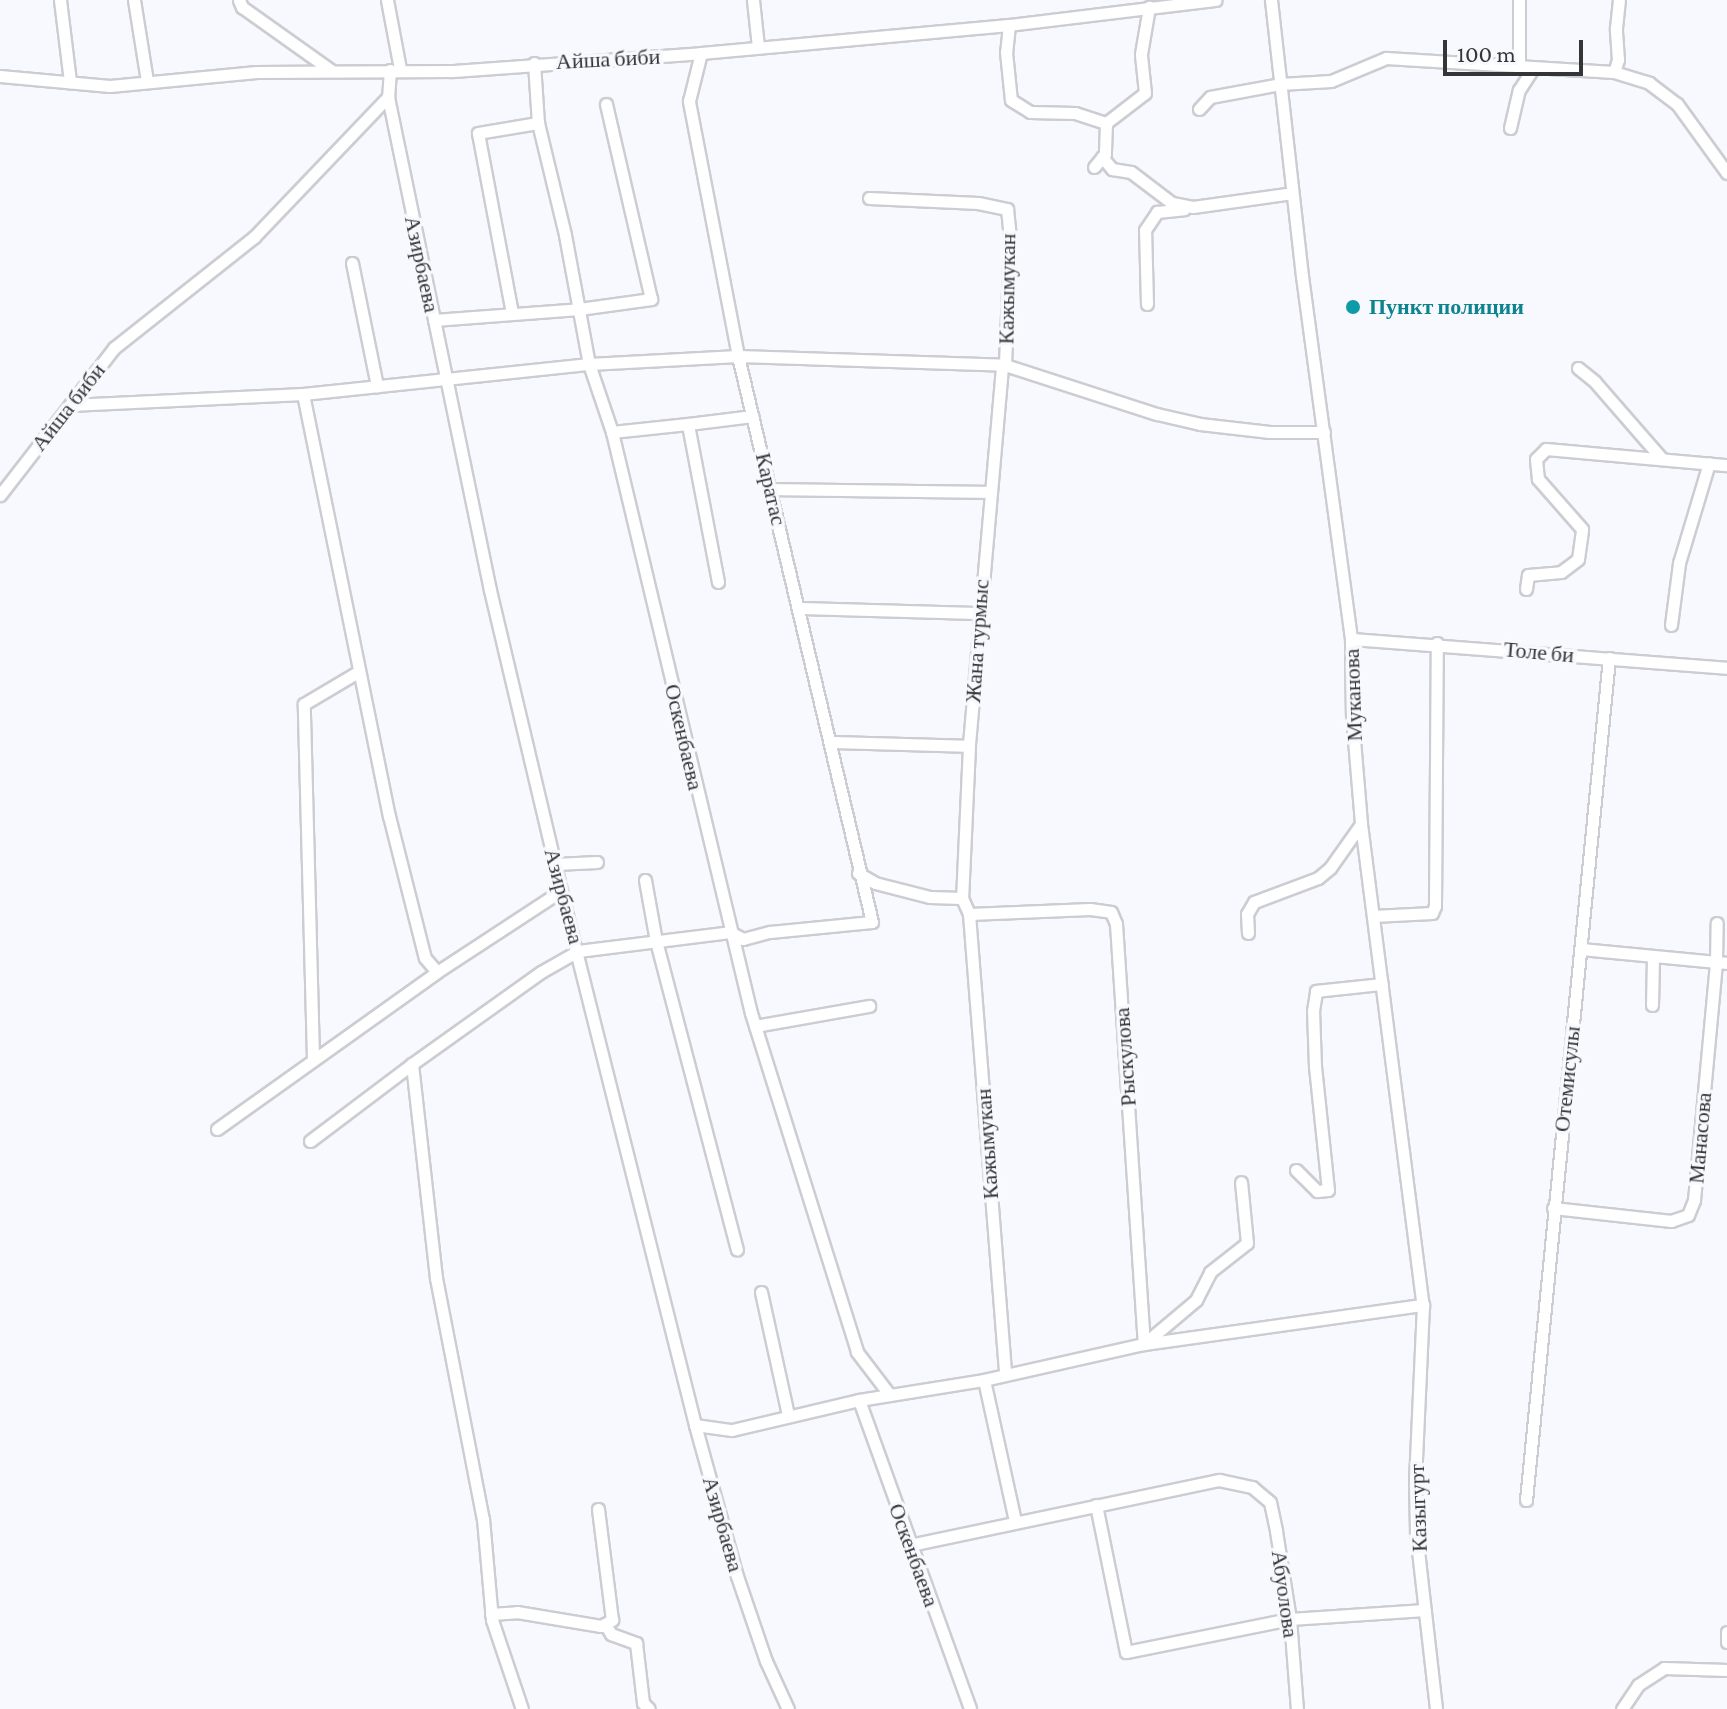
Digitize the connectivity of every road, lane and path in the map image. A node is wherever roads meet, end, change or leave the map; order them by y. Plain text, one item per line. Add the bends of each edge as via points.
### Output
1 (60, 0) edge
2 (134, 0) edge
3 (239, 0) edge
4 (387, 0) edge
5 (753, 0) edge
6 (1215, 0) edge
7 (1271, 0) edge
8 (1519, 0) edge
9 (1619, 0) edge
10 (1149, 7) junction
11 (1009, 25) junction
12 (758, 47) junction
13 (701, 53) junction
14 (534, 63) junction
15 (1519, 65) junction
16 (1534, 67) junction
17 (395, 70) junction
18 (333, 71) junction
19 (1614, 72) junction
20 (0, 76) edge
21 (147, 81) junction
22 (70, 82) junction
23 (1280, 84) junction
24 (388, 97) junction
25 (606, 104) dead end
26 (1199, 109) dead end
27 (538, 123) junction
28 (1106, 123) junction
29 (1510, 128) dead end
30 (1102, 157) junction
31 (1094, 167) dead end
32 (1727, 173) edge
33 (1292, 193) junction
34 (869, 198) dead end
35 (1193, 207) junction
36 (352, 263) dead end
37 (1147, 304) dead end
38 (579, 309) junction
39 (512, 313) junction
40 (434, 320) junction
41 (738, 356) junction
42 (589, 364) junction
43 (1003, 366) junction
44 (1578, 368) dead end
45 (447, 378) junction
46 (377, 386) junction
47 (303, 394) junction
48 (70, 405) junction
49 (753, 416) junction
50 (688, 424) junction
51 (612, 432) junction
52 (1324, 432) junction
53 (1661, 458) junction
54 (1709, 463) junction
55 (1727, 465) edge
56 (771, 489) junction
57 (989, 492) junction
58 (0, 495) edge
59 (718, 582) dead end
60 (1526, 589) dead end
61 (798, 608) junction
62 (979, 613) junction
63 (1671, 625) dead end
64 (1351, 639) junction
65 (1437, 643) junction
66 (1609, 658) junction
67 (1727, 668) edge
68 (358, 672) junction
69 (830, 742) junction
70 (969, 746) junction
71 (1361, 824) junction
72 (597, 862) dead end
73 (555, 864) junction
74 (858, 873) junction
75 (645, 880) dead end
76 (561, 891) junction
77 (962, 898) junction
78 (969, 914) junction
79 (1373, 916) junction
80 (1717, 923) dead end
81 (730, 932) junction
82 (1248, 933) dead end
83 (656, 941) junction
84 (1581, 949) junction
85 (578, 951) junction
86 (1653, 956) junction
87 (1722, 962) edge
88 (437, 972) junction
89 (1382, 984) junction
90 (1652, 1005) dead end
91 (869, 1006) dead end
92 (755, 1026) junction
93 (313, 1058) junction
94 (412, 1064) junction
95 (217, 1129) dead end
96 (310, 1141) dead end
97 (1296, 1170) dead end
98 (1241, 1182) dead end
99 (1553, 1208) junction
100 (737, 1250) dead end
101 (761, 1292) dead end
102 (1423, 1305) junction
103 (1144, 1344) junction
104 (1005, 1373) junction
105 (984, 1380) junction
106 (889, 1394) junction
107 (859, 1400) junction
108 (788, 1415) junction
109 (695, 1425) junction
110 (1526, 1500) dead end
111 (1096, 1505) junction
112 (598, 1509) dead end
113 (1015, 1521) junction
114 (910, 1545) junction
115 (1425, 1610) junction
116 (491, 1614) junction
117 (1290, 1619) junction
118 (605, 1624) junction
119 (1727, 1632) edge
120 (1727, 1642) edge
121 (1727, 1670) edge
122 (522, 1709) edge
123 (649, 1709) edge
124 (788, 1709) edge
125 (970, 1709) edge
126 (1297, 1709) edge
127 (1436, 1709) edge
128 (1622, 1709) edge

1 - 22 street
2 - 21 street
3 - 18 street
4 - 17 street, Азирбаева
5 - 12 street
6 - 10 street, Айша биби
7 - 23 street, Муканова
8 - 15 street
9 - 19 street
10 - 11 street, Айша биби
10 - 28 street via 1141,54 1145,93
11 - 12 street, Айша биби
11 - 28 street via 1011,100 1030,112 1075,113
12 - 13 street, Айша биби
13 - 14 street, Айша биби
13 - 41 street, Каратас via 689,101
14 - 17 street, Айша биби
14 - 27 street, Оскенбаева
15 - 16 street
15 - 23 street via 1386,58 1331,81
16 - 19 street
16 - 29 street via 1519,90
17 - 18 street, Айша биби
17 - 24 street, Азирбаева
18 - 21 street, Айша биби
19 - 32 street via 1649,83 1677,104
20 - 22 street, Айша биби
21 - 22 street, Айша биби via 110,86
23 - 26 street via 1210,97
23 - 33 street, Муканова
24 - 40 street, Азирбаева
24 - 48 street, Айша биби via 254,237 114,348
25 - 38 street via 651,299
27 - 38 street, Оскенбаева
27 - 39 street via 478,133
28 - 30 street
30 - 31 street
30 - 35 street via 1112,169 1131,172 1172,203
33 - 35 street
33 - 52 street, Муканова
34 - 43 street, Кажымукан via 1007,209
35 - 37 street via 1157,212 1145,230
36 - 46 street
38 - 39 street
38 - 42 street, Оскенбаева
39 - 40 street
40 - 45 street, Азирбаева
41 - 42 street
41 - 43 street
41 - 49 street, Каратас
42 - 45 street
42 - 51 street, Оскенбаева
43 - 52 street via 1200,424
43 - 57 street, Жана турмыс
44 - 53 street
45 - 46 street
45 - 73 street, Азирбаева via 490,590
46 - 47 street
47 - 48 street
47 - 68 street
48 - 58 street, Айша биби
49 - 50 street
49 - 56 street, Каратас
50 - 51 street
50 - 59 street
51 - 81 street, Оскенбаева
52 - 64 street, Муканова
53 - 54 street
53 - 60 street via 1546,449 1536,459 1538,479 1582,529 1578,559 1561,572 1528,575
54 - 55 street
54 - 63 street via 1679,563
56 - 57 street
56 - 61 street, Каратас
57 - 62 street, Жана турмыс
61 - 62 street
61 - 69 street, Каратас
62 - 70 street, Жана турмыс
64 - 65 street, Толе би
64 - 71 street, Муканова
65 - 66 street, Толе би
65 - 79 street via 1435,906 1432,913
66 - 67 street, Толе би
66 - 84 street, Отемисулы
68 - 88 street via 425,958
68 - 93 street via 304,704
69 - 70 street
69 - 74 street, Каратас
70 - 77 street, Жана турмыс
71 - 79 street, Муканова
71 - 82 street via 1318,878 1254,902 1247,914
72 - 73 street
73 - 76 street, Азирбаева
74 - 77 street via 875,883 930,897
74 - 81 street, Каратас via 872,922 743,939
75 - 83 street
76 - 85 street, Азирбаева
76 - 88 street
77 - 78 street, Жана турмыс
78 - 103 street, Рыскулова via 1090,909 1111,912 1116,924
78 - 104 street, Кажымукан
79 - 89 street, Муканова
80 - 87 street, Манасова
81 - 83 street
81 - 92 street, Оскенбаева
83 - 85 street
83 - 100 street
84 - 86 street
84 - 99 street, Отемисулы
85 - 94 street
85 - 109 street, Азирбаева
86 - 87 street
86 - 90 street
87 - 99 street, Манасова via 1688,1215 1671,1221
88 - 93 street
89 - 97 street via 1316,991 1315,1067 1328,1190 1317,1191
89 - 102 street, Муканова
91 - 92 street
92 - 106 street, Оскенбаева via 857,1352
93 - 95 street
94 - 96 street
94 - 116 street via 436,1278 483,1519
98 - 103 street via 1247,1243 1210,1272 1196,1300
99 - 110 street, Отемисулы
101 - 108 street
102 - 103 street
102 - 115 street, Казыгурт via 1415,1479
103 - 104 street
104 - 105 street
105 - 106 street
105 - 113 street
106 - 107 street
107 - 108 street
107 - 114 street, Оскенбаева
108 - 109 street via 732,1430
109 - 124 street, Азирбаева via 737,1576
111 - 113 street
111 - 117 street, Абуолова via 1219,1480 1252,1487 1270,1502
111 - 117 street via 1126,1652
112 - 118 street via 612,1620
113 - 114 street
114 - 125 street, Оскенбаева
115 - 117 street
115 - 127 street, Казыгурт
116 - 118 street via 517,1612
116 - 122 street
117 - 126 street, Абуолова
118 - 123 street via 611,1634 636,1643 643,1703
119 - 120 street
121 - 128 street via 1664,1668 1638,1685

